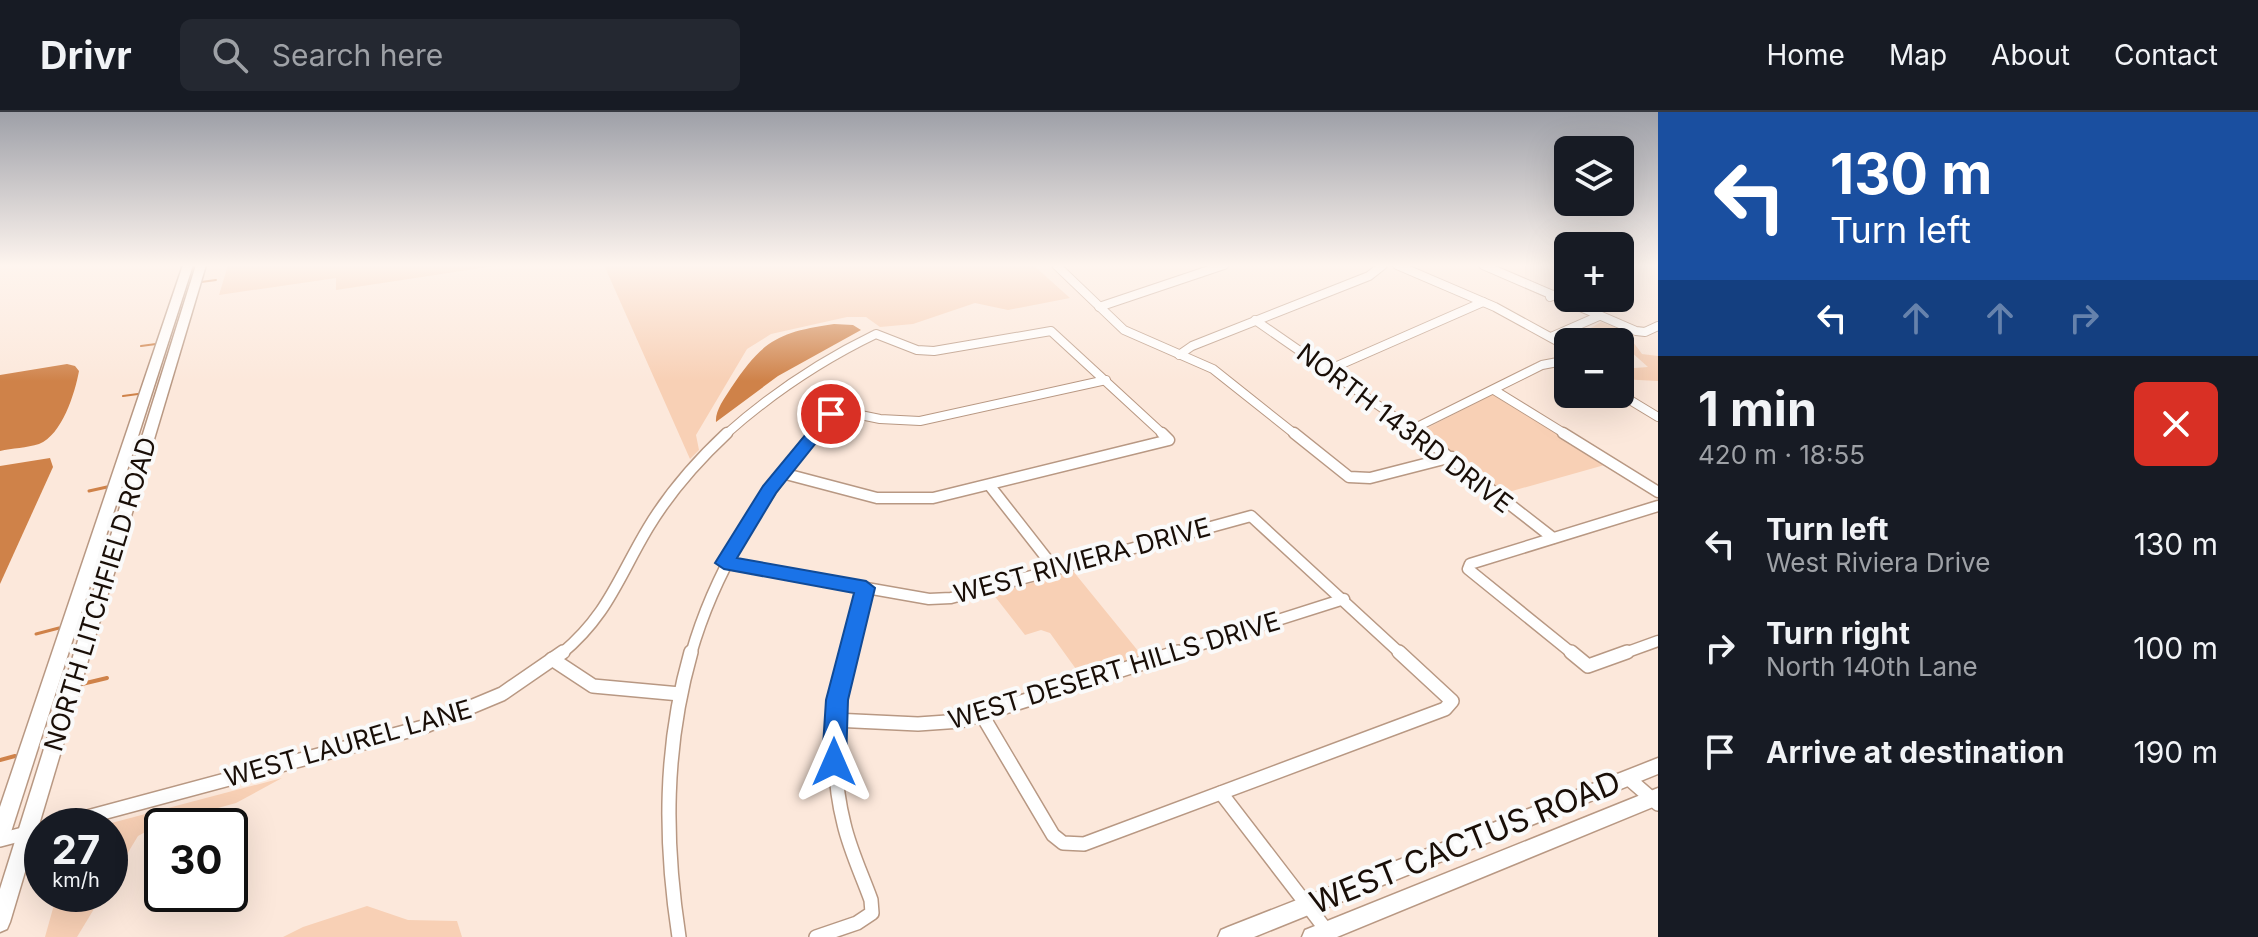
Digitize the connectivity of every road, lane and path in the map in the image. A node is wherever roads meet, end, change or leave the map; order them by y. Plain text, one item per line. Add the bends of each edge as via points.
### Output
1 (180, 304) edge
2 (184, 304) edge
3 (1095, 304) edge
4 (1109, 304) edge
5 (1298, 304) edge
6 (1480, 304) edge
7 (1486, 304) edge
8 (1567, 304) edge
9 (1099, 307) junction
10 (1599, 316) junction
11 (1255, 320) junction
12 (176, 324) junction
13 (1658, 326) edge
14 (1551, 337) junction
15 (1554, 339) edge
16 (1179, 355) junction
17 (1554, 361) edge
18 (1328, 370) junction
19 (1106, 380) junction
20 (1494, 390) junction
21 (1634, 402) edge
22 (1658, 417) edge
23 (1413, 429) junction
24 (1452, 457) junction
25 (782, 473) junction
26 (990, 486) junction
27 (1658, 492) edge
28 (1658, 506) edge
29 (1553, 538) junction
30 (724, 563) junction
31 (1055, 569) junction
32 (866, 588) junction
33 (1344, 599) junction
34 (1658, 641) edge
35 (552, 659) junction
36 (680, 694) junction
37 (982, 715) junction
38 (834, 720) junction
39 (1658, 766) edge
40 (1628, 778) junction
41 (1221, 793) junction
42 (1656, 799) edge
43 (40, 808) edge
44 (120, 808) edge
45 (24, 833) edge
46 (0, 838) edge
47 (24, 858) edge
48 (1307, 905) junction
49 (0, 922) edge
50 (1319, 934) edge
51 (679, 937) edge
52 (816, 937) edge
53 (1228, 937) edge

1 - 12 main road, NORTH LITCHFIELD ROAD
2 - 12 main road, NORTH LITCHFIELD ROAD
3 - 9 street
4 - 9 street
5 - 11 street
6 - 18 street
7 - 14 street
8 - 10 street
9 - 16 street via 1136,337
10 - 13 street via 1641,332
10 - 14 street
11 - 16 street
11 - 18 street, NORTH 143RD DRIVE
12 - 43 main road, NORTH LITCHFIELD ROAD
12 - 46 main road, NORTH LITCHFIELD ROAD
14 - 15 street
16 - 24 street via 1213,369 1349,477 1370,478
17 - 20 street
18 - 23 street, NORTH 143RD DRIVE
19 - 25 street via 920,421 836,410
19 - 26 street via 1169,440
19 - 35 street, WEST LAUREL LANE via 1051,331 934,351 876,334 784,387 712,449 653,520 610,601
20 - 23 street
20 - 27 street
21 - 22 street
23 - 24 street, NORTH 143RD DRIVE
24 - 29 street, NORTH 143RD DRIVE
25 - 26 street via 898,500
25 - 30 street
26 - 31 street
28 - 29 street
29 - 34 street via 1470,564 1468,569 1588,666
30 - 32 street, WEST RIVIERA DRIVE
30 - 36 street
31 - 32 street, WEST RIVIERA DRIVE via 951,598
31 - 33 street, WEST RIVIERA DRIVE via 1251,516
32 - 38 street
33 - 37 street, WEST DESERT HILLS DRIVE
33 - 41 street via 1452,701 1445,709
35 - 36 street via 593,686
35 - 44 street, WEST LAUREL LANE via 492,699 440,721
36 - 51 street via 665,804 669,884
37 - 38 street, WEST DESERT HILLS DRIVE via 943,724
37 - 41 street via 1053,835 1063,843 1084,844
38 - 52 street via 838,799 872,913
39 - 40 main road, WEST CACTUS ROAD
40 - 42 street
40 - 48 main road, WEST CACTUS ROAD
41 - 48 street
42 - 50 main road, WEST CACTUS ROAD
45 - 46 street
47 - 49 main road, NORTH LITCHFIELD ROAD
48 - 50 street
48 - 53 main road, WEST CACTUS ROAD

